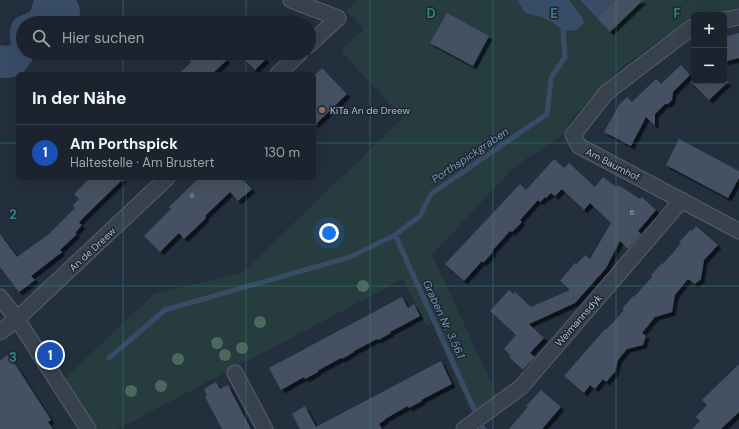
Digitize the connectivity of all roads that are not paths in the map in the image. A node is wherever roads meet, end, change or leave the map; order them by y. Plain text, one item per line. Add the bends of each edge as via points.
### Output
1 (291, 0) edge
2 (739, 17) edge
3 (727, 19) edge
4 (691, 28) edge
5 (316, 38) edge
6 (293, 60) edge
7 (280, 72) edge
8 (165, 180) edge
9 (682, 200) junction
10 (739, 231) edge
11 (0, 297) edge
12 (17, 319) junction
13 (0, 332) edge
14 (234, 373) dead end
15 (88, 429) edge
16 (265, 429) edge
17 (464, 429) edge

1 - 5 street via 338,18
2 - 3 street
4 - 9 street, Am Baumhof via 606,93 573,135 579,146
6 - 7 street
8 - 12 street, An de Dreew
9 - 10 street, Am Baumhof
9 - 17 street, Weimannsdyk via 521,387
11 - 12 street
12 - 13 street, An de Dreew
12 - 15 street
14 - 16 street

